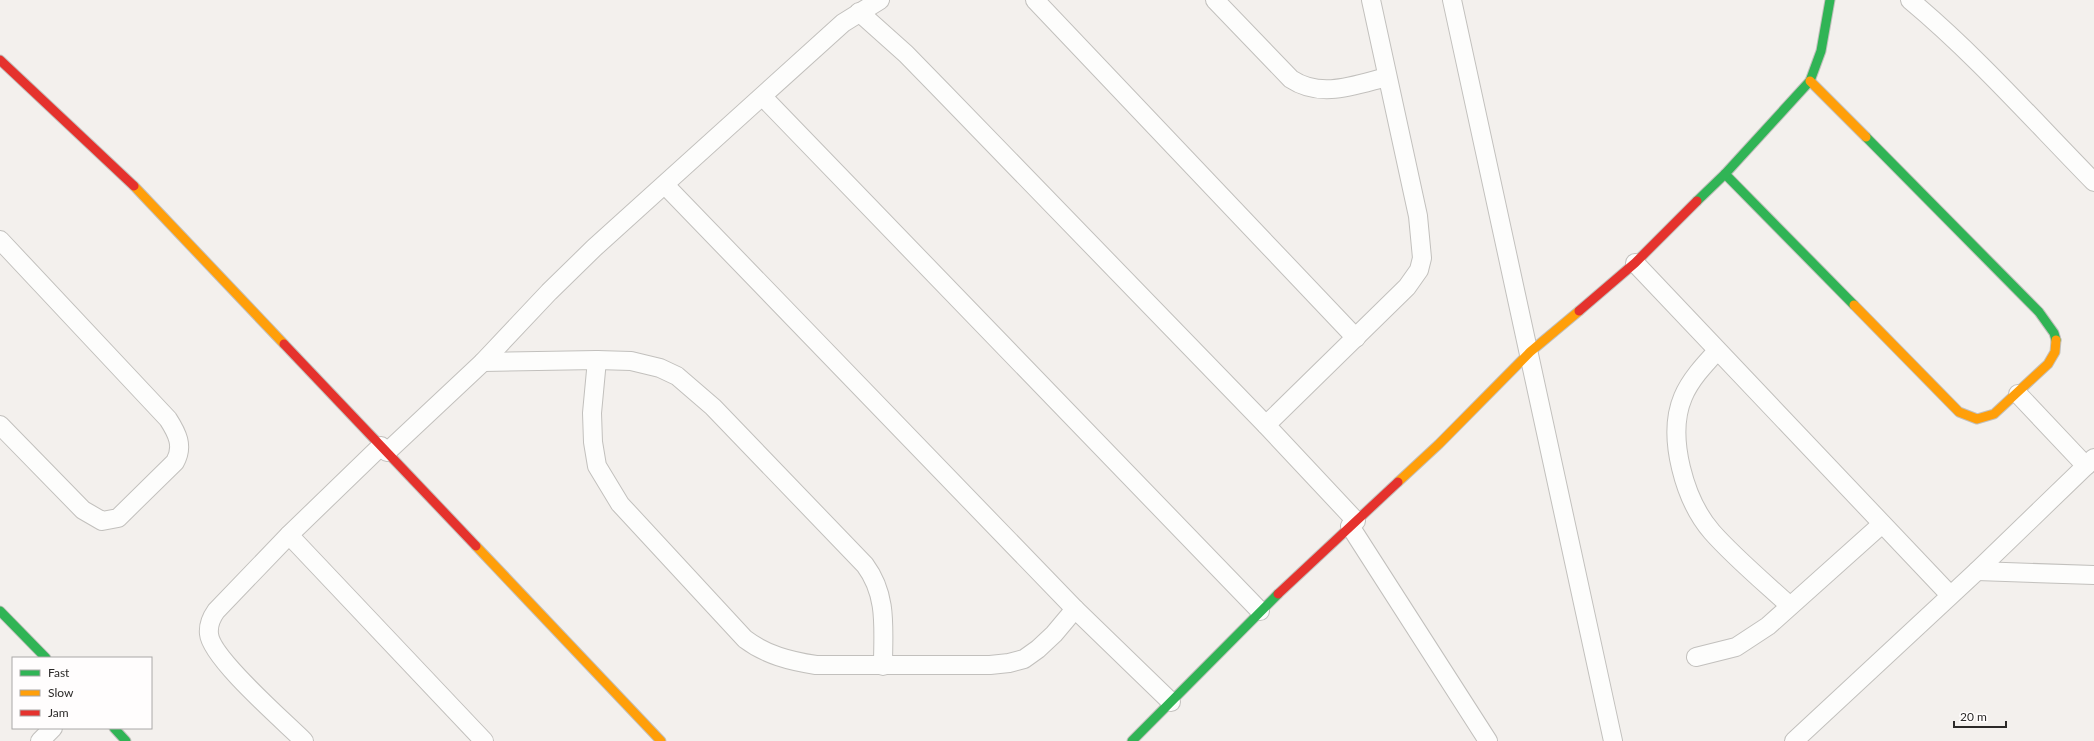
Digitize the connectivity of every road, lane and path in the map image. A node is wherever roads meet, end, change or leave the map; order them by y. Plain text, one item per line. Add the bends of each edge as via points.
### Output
1 (1035, 0) edge
2 (1215, 0) edge
3 (1371, 0) edge
4 (1452, 0) edge
5 (1830, 0) edge
6 (1910, 0) edge
7 (870, 4) edge
8 (1, 62) edge
9 (1387, 77) junction
10 (1810, 81) junction
11 (763, 97) junction
12 (1725, 174) junction
13 (2094, 182) edge
14 (665, 186) junction
15 (0, 240) edge
16 (1635, 263) junction
17 (1356, 338) junction
18 (1717, 351) junction
19 (1530, 352) junction
20 (597, 360) junction
21 (483, 362) junction
22 (2018, 394) junction
23 (0, 425) edge
24 (1266, 425) junction
25 (384, 449) junction
26 (2090, 462) edge
27 (1353, 524) junction
28 (1882, 524) junction
29 (289, 535) junction
30 (1977, 571) junction
31 (2094, 575) edge
32 (1950, 595) junction
33 (1790, 606) junction
34 (1075, 609) junction
35 (0, 611) edge
36 (1260, 611) junction
37 (45, 657) edge
38 (1696, 657) dead end
39 (884, 666) junction
40 (1171, 702) junction
41 (53, 729) edge
42 (115, 729) edge
43 (40, 741) edge
44 (126, 741) edge
45 (304, 741) edge
46 (484, 741) edge
47 (661, 741) edge
48 (1132, 741) edge
49 (1488, 741) edge
50 (1613, 741) edge
51 (1794, 741) edge

1 - 17 street
2 - 9 street via 1291,79 1299,84 1321,90 1335,90
3 - 9 street
4 - 19 street
5 - 10 street via 1823,45
6 - 13 street via 1970,56
7 - 11 street via 843,23
7 - 24 street via 906,54
8 - 25 street via 136,188
9 - 17 street via 1418,216 1422,258 1419,270 1407,287
10 - 12 street
10 - 22 street via 2039,312 2054,333 2057,343 2048,364
11 - 14 street
11 - 36 street
12 - 16 street
12 - 22 street via 1959,412 1977,419 1985,418
14 - 21 street via 594,248
14 - 34 street
15 - 23 street via 168,419 176,432 179,454 175,462 118,518 102,521 84,510
16 - 18 street
16 - 19 street
17 - 24 street
18 - 28 street
18 - 33 street via 1696,374 1676,417 1682,470 1688,492 1712,532
19 - 27 street via 1439,444
19 - 50 street
20 - 21 street
20 - 39 street via 631,361 660,368 690,385 865,566 873,576 880,593
20 - 39 street via 592,413 597,466 620,504 745,639 758,649 796,662 816,665
21 - 25 street
22 - 26 street
24 - 27 street
25 - 29 street
25 - 47 street
26 - 30 street
27 - 36 street
27 - 49 street
28 - 32 street
28 - 33 street
29 - 45 street via 216,611 210,621 208,634 218,653 234,672
29 - 46 street
30 - 31 street
30 - 32 street
32 - 51 street
33 - 38 street via 1768,626 1736,647
34 - 39 street via 1054,634 1024,659 990,665
34 - 40 street
35 - 37 street
36 - 40 street
40 - 48 street
41 - 43 street
42 - 44 street

